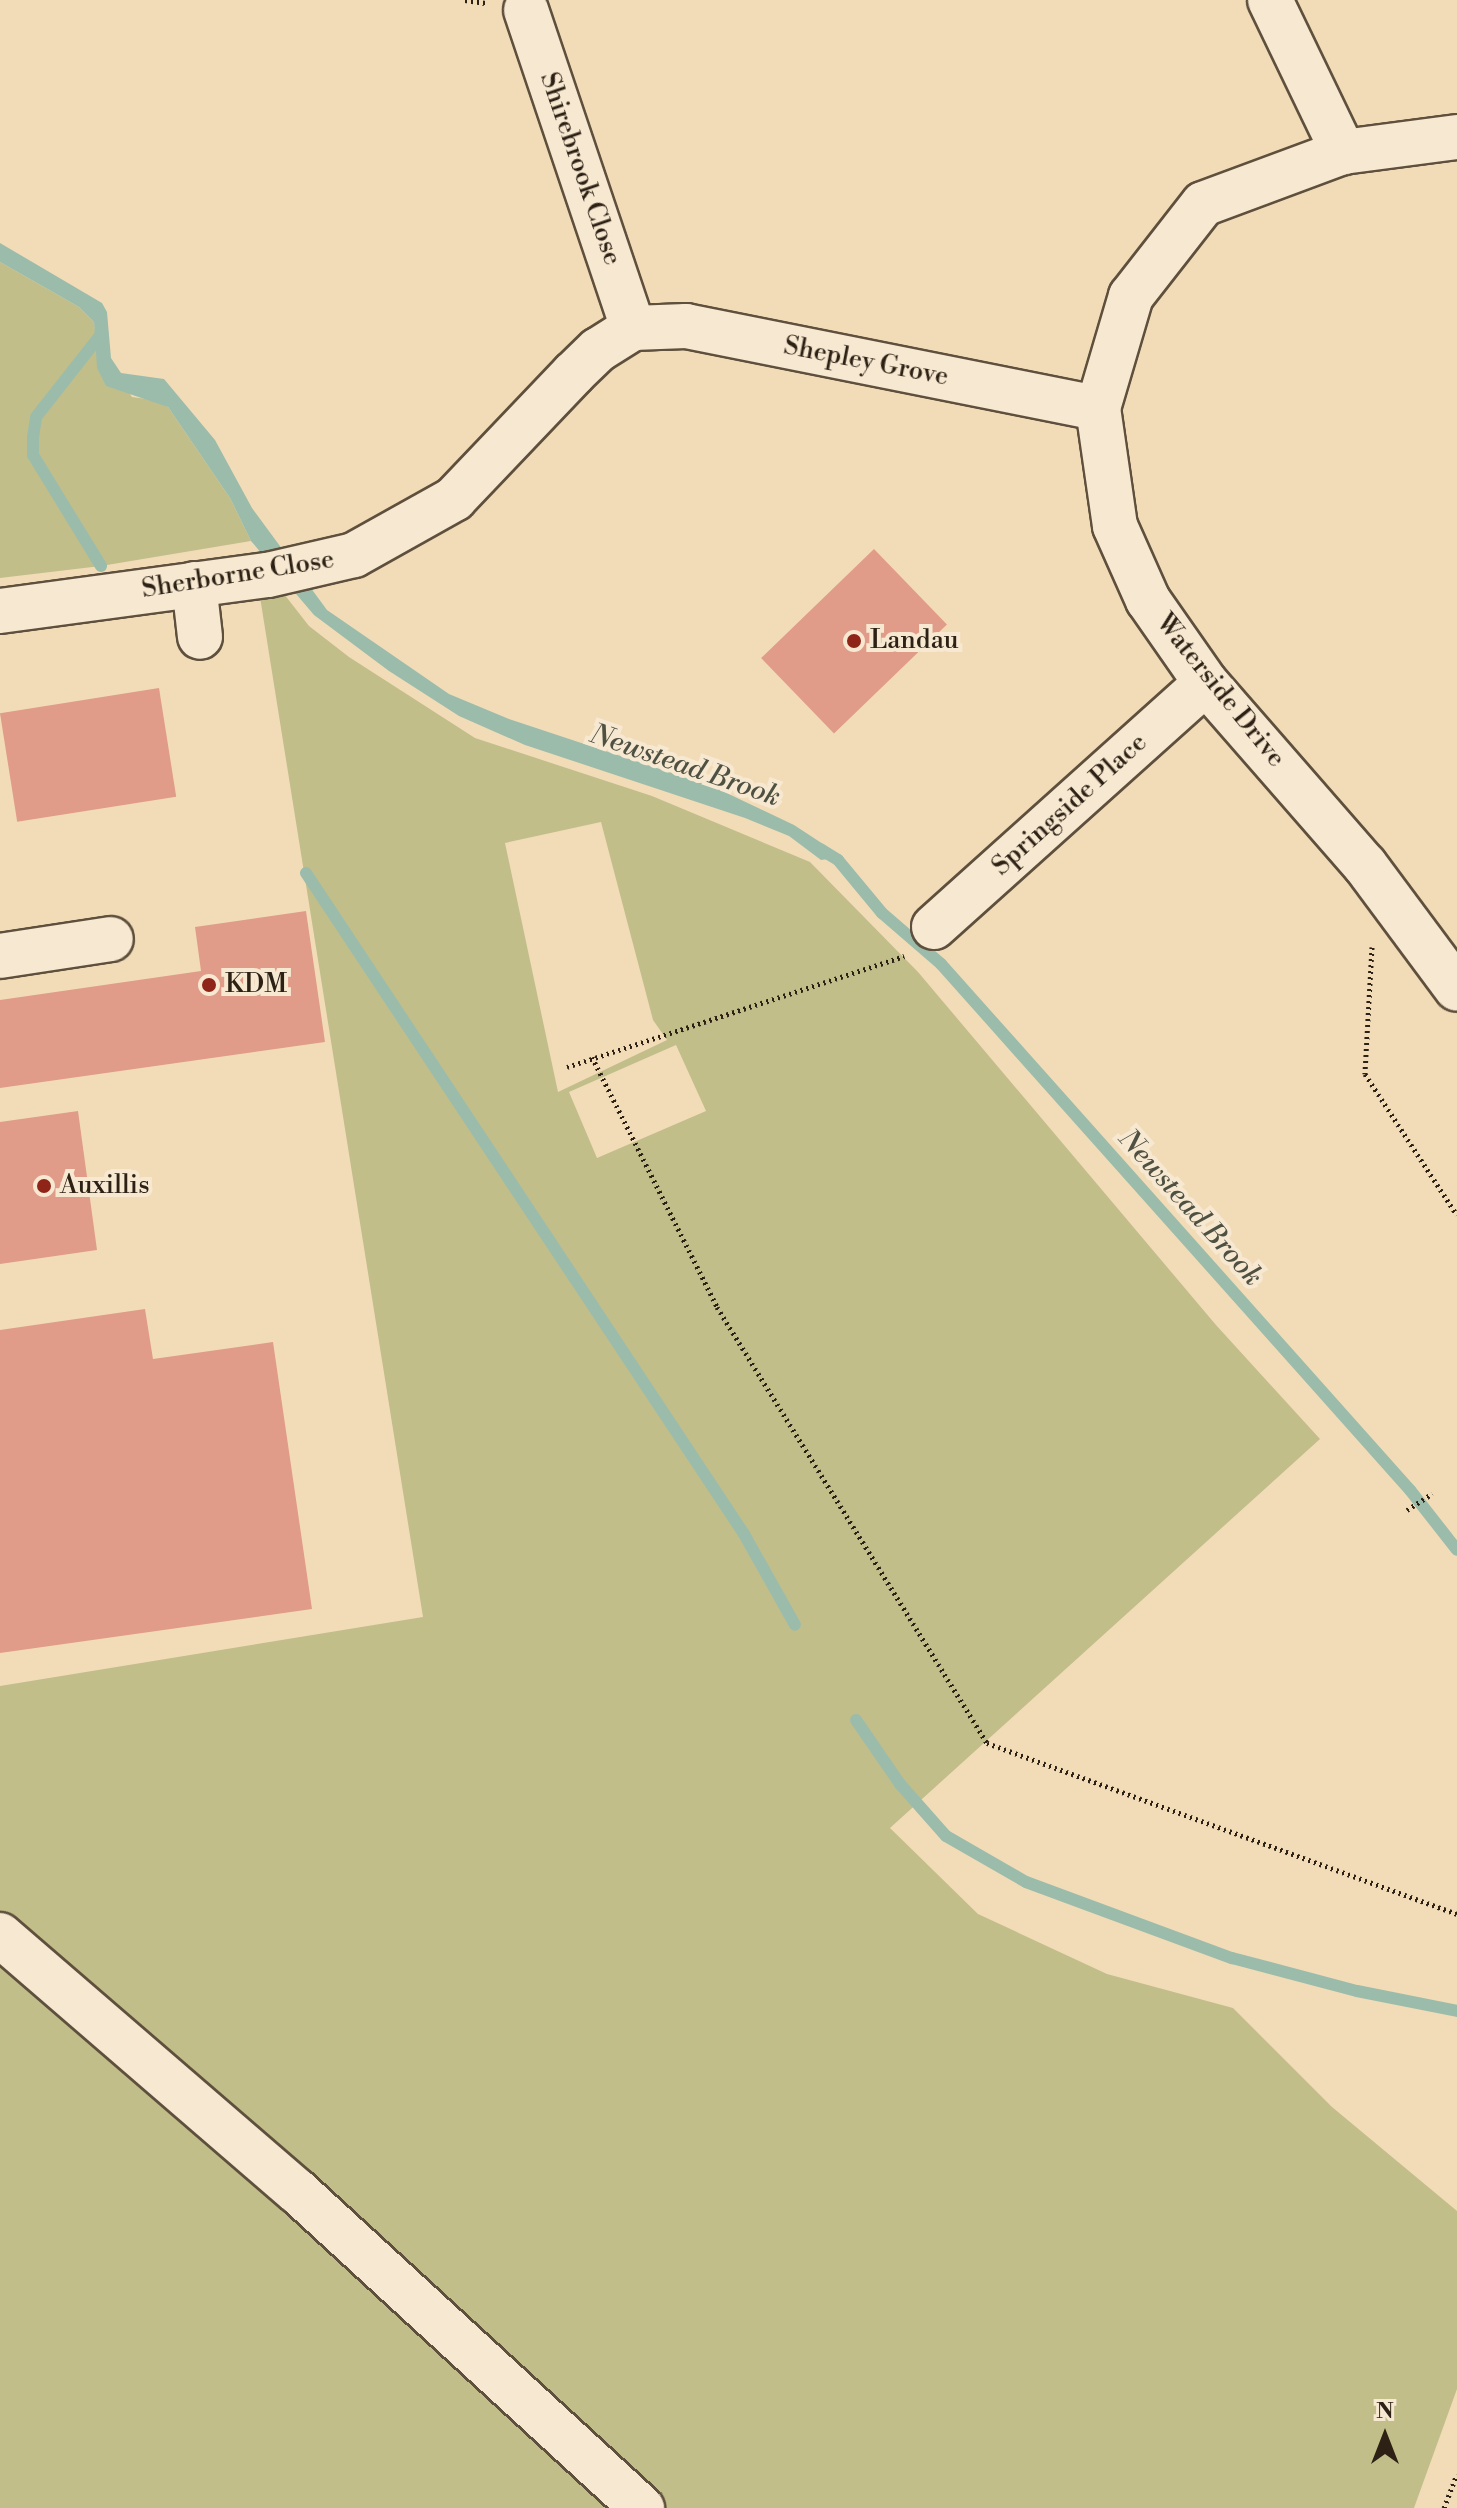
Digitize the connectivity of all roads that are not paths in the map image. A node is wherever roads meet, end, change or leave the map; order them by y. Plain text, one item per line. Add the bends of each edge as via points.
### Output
1 (1270, 0) edge
2 (526, 10) dead end
3 (1457, 137) edge
4 (1343, 152) junction
5 (633, 328) junction
6 (1098, 408) junction
7 (194, 584) junction
8 (0, 611) edge
9 (200, 637) dead end
10 (1206, 683) junction
11 (934, 927) dead end
12 (111, 939) dead end
13 (0, 956) edge
14 (1457, 989) edge
15 (0, 1935) edge
16 (642, 2508) edge

1 - 4 street
2 - 5 street, Shirebrook Close
3 - 4 street, Waterside Drive
4 - 6 street, Waterside Drive via 1203,204 1131,296
5 - 6 street, Shepley Grove via 686,326
5 - 7 street, Sherborne Close via 598,350 454,499 354,555 314,567
6 - 10 street, Waterside Drive via 1115,526 1148,600
7 - 8 street, Sherborne Close
7 - 9 street
10 - 11 street, Springside Place
10 - 14 street, Waterside Drive via 1375,879
12 - 13 street
15 - 16 street via 297,2191

